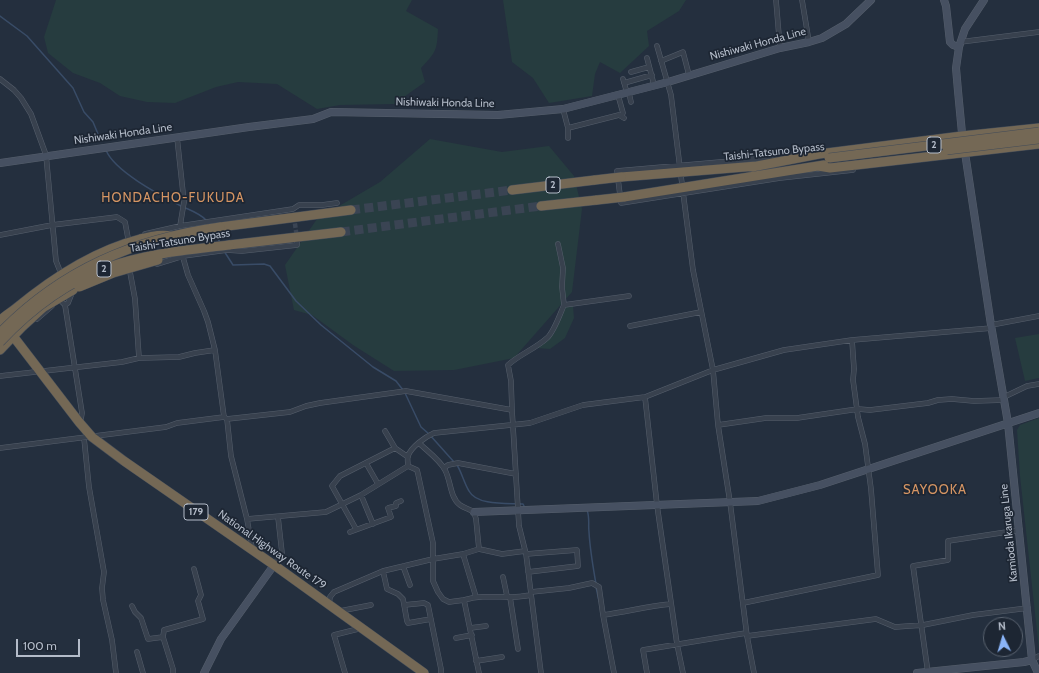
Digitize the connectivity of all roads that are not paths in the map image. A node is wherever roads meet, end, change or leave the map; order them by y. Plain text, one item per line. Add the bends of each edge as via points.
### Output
1 (776, 0) edge
2 (802, 0) edge
3 (944, 0) edge
4 (984, 0) edge
5 (869, 1) edge
6 (1039, 32) edge
7 (809, 42) junction
8 (960, 45) junction
9 (657, 46) dead end
10 (780, 48) junction
11 (647, 58) dead end
12 (661, 61) junction
13 (649, 67) junction
14 (631, 72) dead end
15 (652, 75) junction
16 (689, 75) junction
17 (0, 79) edge
18 (668, 82) junction
19 (654, 86) junction
20 (628, 93) junction
21 (618, 96) junction
22 (631, 102) dead end
23 (563, 109) junction
24 (1039, 124) edge
25 (568, 128) junction
26 (1039, 128) edge
27 (1039, 132) edge
28 (962, 134) junction
29 (178, 137) junction
30 (568, 138) dead end
31 (1039, 139) edge
32 (1039, 146) edge
33 (46, 155) junction
34 (966, 155) junction
35 (829, 161) junction
36 (0, 163) edge
37 (680, 167) junction
38 (681, 176) dead end
39 (682, 184) dead end
40 (512, 190) tunnel mouth
41 (683, 193) junction
42 (337, 203) dead end
43 (541, 206) tunnel mouth
44 (351, 210) tunnel mouth
45 (52, 226) junction
46 (180, 226) junction
47 (342, 232) tunnel mouth
48 (0, 235) edge
49 (173, 236) junction
50 (128, 238) junction
51 (297, 243) dead end
52 (558, 244) dead end
53 (206, 248) junction
54 (183, 256) junction
55 (62, 272) junction
56 (130, 272) junction
57 (72, 291) junction
58 (629, 296) dead end
59 (60, 300) junction
60 (64, 305) junction
61 (564, 305) junction
62 (701, 312) junction
63 (1039, 316) edge
64 (1, 319) edge
65 (630, 326) dead end
66 (992, 326) junction
67 (0, 333) edge
68 (13, 337) junction
69 (852, 340) junction
70 (0, 342) edge
71 (0, 350) edge
72 (215, 350) junction
73 (139, 358) junction
74 (74, 367) junction
75 (713, 370) junction
76 (40, 371) junction
77 (0, 376) edge
78 (1039, 384) edge
79 (645, 397) junction
80 (1004, 398) junction
81 (858, 409) junction
82 (512, 410) junction
83 (1039, 413) edge
84 (225, 418) junction
85 (79, 422) junction
86 (1008, 423) junction
87 (513, 424) junction
88 (718, 425) junction
89 (385, 431) dead end
90 (88, 437) junction
91 (419, 443) junction
92 (0, 448) edge
93 (395, 448) junction
94 (408, 457) junction
95 (366, 463) junction
96 (408, 466) junction
97 (444, 468) junction
98 (869, 468) junction
99 (516, 474) junction
100 (378, 484) junction
101 (361, 495) junction
102 (401, 501) dead end
103 (730, 502) junction
104 (342, 504) junction
105 (657, 505) junction
106 (519, 511) junction
107 (474, 512) junction
108 (278, 517) junction
109 (247, 520) junction
110 (372, 524) junction
111 (356, 530) junction
112 (1020, 530) junction
113 (350, 532) dead end
114 (479, 549) junction
115 (252, 550) junction
116 (526, 553) junction
117 (463, 554) junction
118 (433, 559) junction
119 (274, 565) junction
120 (403, 566) junction
121 (194, 569) dead end
122 (382, 571) junction
123 (528, 572) junction
124 (503, 577) dead end
125 (410, 585) dead end
126 (531, 594) junction
127 (508, 596) junction
128 (476, 597) junction
129 (464, 600) junction
130 (743, 603) junction
131 (328, 604) junction
132 (671, 604) junction
133 (371, 605) dead end
134 (404, 605) junction
135 (132, 606) dead end
136 (1028, 608) junction
137 (338, 612) junction
138 (603, 615) junction
139 (431, 619) junction
140 (922, 625) junction
141 (486, 626) dead end
142 (362, 628) junction
143 (470, 628) junction
144 (746, 635) junction
145 (472, 636) junction
146 (163, 637) junction
147 (456, 638) dead end
148 (677, 644) junction
149 (518, 649) dead end
150 (137, 652) dead end
151 (502, 657) dead end
152 (1036, 658) edge
153 (476, 661) junction
154 (928, 672) edge
155 (116, 673) edge
156 (143, 673) edge
157 (172, 673) edge
158 (204, 673) edge
159 (345, 673) edge
160 (424, 673) edge
161 (440, 673) edge
162 (479, 673) edge
163 (541, 673) edge
164 (614, 673) edge
165 (647, 673) edge
166 (683, 673) edge
167 (754, 673) edge
168 (917, 673) edge
169 (1037, 673) edge

1 - 10 street
2 - 7 street
3 - 8 main road via 950,42 953,45
4 - 8 main road via 965,29
5 - 7 main road, Nishiwaki Honda Line via 846,24 822,38
6 - 8 street
7 - 10 main road, Nishiwaki Honda Line
8 - 28 main road, Kamioda Ikaruga Line via 956,68
9 - 12 street
10 - 16 main road, Nishiwaki Honda Line
11 - 13 street
12 - 16 street via 683,52
12 - 18 street
13 - 14 street
13 - 15 street
15 - 19 street
15 - 20 street via 623,81
16 - 18 main road, Nishiwaki Honda Line
17 - 33 street via 14,90 31,114
18 - 19 main road, Nishiwaki Honda Line
18 - 37 street
19 - 20 main road, Nishiwaki Honda Line
20 - 21 main road, Nishiwaki Honda Line
20 - 22 street
21 - 23 main road, Nishiwaki Honda Line
21 - 25 street via 622,117 619,115
23 - 25 street
23 - 29 main road, Nishiwaki Honda Line via 498,115 341,111 313,119
24 - 28 street
25 - 30 street
26 - 28 highway
27 - 35 highway, Taishi-Tatsuno Bypass / 2, bridge
28 - 34 main road, Kamioda Ikaruga Line
28 - 35 highway via 901,144
28 - 37 street
29 - 33 main road, Nishiwaki Honda Line
29 - 46 street via 184,202
31 - 35 highway, Taishi-Tatsuno Bypass / 2, bridge
32 - 34 highway
33 - 36 main road, Nishiwaki Honda Line
33 - 45 street
34 - 35 highway via 904,160
34 - 41 street
34 - 66 main road, Kamioda Ikaruga Line
35 - 40 highway, Taishi-Tatsuno Bypass / 2, bridge via 621,177
35 - 43 highway, Taishi-Tatsuno Bypass / 2, bridge via 818,166 624,197
37 - 41 street via 617,171 621,204
38 - 39 street
41 - 62 street
42 - 46 street via 299,205 294,211
44 - 49 highway, Taishi-Tatsuno Bypass / 2, bridge via 220,227
45 - 48 street
45 - 50 street via 117,217 124,222
45 - 55 street via 56,261
46 - 50 street
46 - 54 street via 178,240
47 - 53 highway, Taishi-Tatsuno Bypass / 2, bridge
49 - 55 highway via 162,234 112,248
49 - 67 highway, Taishi-Tatsuno Bypass / 2, bridge via 127,250 87,267 54,286
50 - 55 street via 91,253
51 - 54 street
52 - 61 street via 563,268
53 - 57 highway, bridge via 113,273
53 - 70 highway, Taishi-Tatsuno Bypass / 2, bridge via 132,260 90,274 44,302
54 - 56 street
54 - 72 street via 188,275 204,311
55 - 64 highway
56 - 57 street
56 - 73 street via 135,299
57 - 59 street
57 - 60 street via 68,303
57 - 68 highway via 44,307
58 - 61 street
59 - 60 street
59 - 68 street
60 - 74 street
61 - 82 street via 548,337 508,364
62 - 65 street
62 - 75 street
63 - 66 street
64 - 68 highway, National Highway Route 179 / 179
66 - 69 street
66 - 80 main road, Kamioda Ikaruga Line
68 - 71 highway
68 - 76 highway, National Highway Route 179 / 179
69 - 75 street via 784,350
69 - 81 street via 853,380
72 - 73 street via 179,357
72 - 84 street
73 - 74 street
74 - 76 street
74 - 85 street via 82,413
75 - 79 street
75 - 88 street
76 - 77 street
76 - 85 highway, National Highway Route 179 / 179
78 - 80 street via 1027,386
79 - 87 street via 583,406 530,423
79 - 105 street
80 - 81 street via 974,401 938,400 890,408
80 - 86 main road, Kamioda Ikaruga Line
81 - 88 street via 797,418 766,418
81 - 98 street
82 - 84 street via 406,391 320,403 290,412
82 - 87 street
83 - 86 main road
84 - 90 street
84 - 109 street via 231,456
85 - 90 highway, National Highway Route 179 / 179
86 - 98 main road
86 - 112 main road, Kamioda Ikaruga Line
87 - 91 street via 441,432
87 - 99 street
88 - 103 street
89 - 93 street
90 - 92 street
90 - 115 highway, National Highway Route 179 / 179
90 - 155 street via 89,487 104,572 102,600 112,640
91 - 94 street
91 - 97 street
93 - 94 street
93 - 95 street
94 - 96 street
95 - 100 street
95 - 104 street via 340,476 332,486
96 - 100 street
96 - 118 street via 417,470 433,543
97 - 99 street via 458,463
97 - 107 street via 455,500
98 - 103 main road via 790,494 758,501
98 - 130 street via 878,575
99 - 106 street
100 - 101 street
101 - 104 street
101 - 110 street
102 - 110 street via 396,503 396,506 388,508 391,517
103 - 105 main road
103 - 130 street
104 - 108 street via 326,512
104 - 111 street
105 - 106 main road
105 - 132 street
106 - 107 main road
106 - 116 street via 519,526
107 - 114 street
108 - 109 street
108 - 119 street via 282,553
109 - 115 street
110 - 111 street
111 - 113 street
112 - 136 main road, Kamioda Ikaruga Line
112 - 140 street via 948,540 948,560 913,566
114 - 116 street via 494,554
114 - 117 street
115 - 119 highway, National Highway Route 179 / 179
116 - 123 street
116 - 123 street via 577,550 578,566
117 - 118 street
117 - 128 street
118 - 120 street
118 - 129 street via 433,580 443,599 449,602
119 - 131 highway, National Highway Route 179 / 179
119 - 158 main road via 221,639
120 - 122 street
120 - 125 street
121 - 146 street via 201,594 198,601 203,619 164,630
122 - 131 street via 334,592
122 - 134 street via 388,589 400,595
123 - 126 street
124 - 127 street
126 - 127 street
126 - 138 street via 592,583 599,586
126 - 163 street
127 - 128 street
127 - 149 street
128 - 129 street
129 - 143 street
130 - 144 street
131 - 137 highway, National Highway Route 179 / 179
132 - 138 street
132 - 148 street
133 - 137 street
134 - 139 street via 427,603
134 - 139 street via 408,623
135 - 146 street via 148,638
136 - 140 street
136 - 152 main road, Kamioda Ikaruga Line
137 - 142 highway, National Highway Route 179 / 179
138 - 164 street
139 - 161 street
140 - 144 street via 895,627 876,619
140 - 154 street
141 - 143 street
142 - 159 street via 334,635
142 - 160 highway, National Highway Route 179 / 179
143 - 145 street
144 - 148 street
144 - 167 street
145 - 147 street
145 - 153 street
146 - 157 street
148 - 165 street via 643,650
148 - 166 street
150 - 156 street
151 - 153 street
152 - 154 main road via 1024,662
152 - 169 main road, Kamioda Ikaruga Line
153 - 162 street
154 - 168 main road

